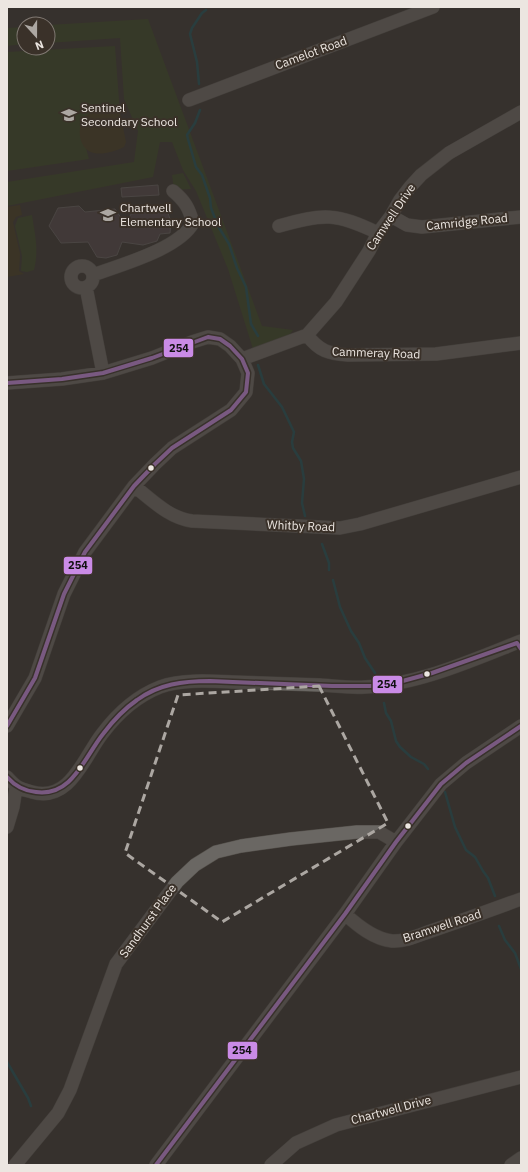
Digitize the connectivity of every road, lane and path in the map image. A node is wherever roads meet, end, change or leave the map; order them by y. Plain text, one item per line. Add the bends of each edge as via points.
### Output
1 (429, 8) edge
2 (189, 100) dead end
3 (521, 112) edge
4 (173, 191) dead end
5 (391, 216) junction
6 (521, 217) edge
7 (279, 226) dead end
8 (378, 233) junction
9 (93, 275) junction
10 (86, 287) junction
11 (307, 335) junction
12 (521, 344) edge
13 (242, 359) junction
14 (103, 373) junction
15 (7, 383) edge
16 (521, 477) edge
17 (134, 486) junction
18 (520, 644) edge
19 (7, 726) edge
20 (521, 726) edge
21 (7, 777) edge
22 (16, 788) junction
23 (7, 827) edge
24 (396, 842) junction
25 (521, 899) edge
26 (345, 914) junction
27 (521, 1076) edge
28 (521, 1158) edge
29 (15, 1165) edge
30 (156, 1165) edge
31 (271, 1165) edge
32 (511, 1165) edge

1 - 2 street, Camelot Road
3 - 5 street, Camwell Drive via 434,163 410,187
4 - 9 street via 182,198 190,211 193,224 190,230 180,239 157,251
5 - 6 street, Camridge Road via 407,225 422,227
5 - 8 street, Camwell Drive
7 - 8 street via 311,217 332,216 352,221
8 - 11 street, Camwell Drive via 345,290
9 - 10 street via 92,282
9 - 10 street via 90,268 83,266 76,267 71,273 73,284 79,288
10 - 14 street
11 - 12 street, Cammeray Road via 315,344 335,355 436,354
11 - 13 street
13 - 14 street via 220,339 208,337
13 - 17 street via 248,373 246,392 231,410 172,448
14 - 15 street
16 - 17 street, Whitby Road via 340,528 181,520
17 - 19 street via 85,552 64,594 35,678
18 - 22 street via 394,684 365,687 209,681 161,686 126,708 102,734 75,776 66,785 54,792 40,794
20 - 24 street via 466,763 441,784
21 - 22 street
22 - 23 street
24 - 26 street
24 - 29 street, Sandhurst Place via 379,832 291,839 216,852 195,866 177,882 116,964 64,1102 58,1113
25 - 26 street, Bramwell Road via 414,937 392,941 376,936
26 - 30 street
27 - 31 street, Chartwell Drive via 336,1125 296,1143
28 - 32 street

